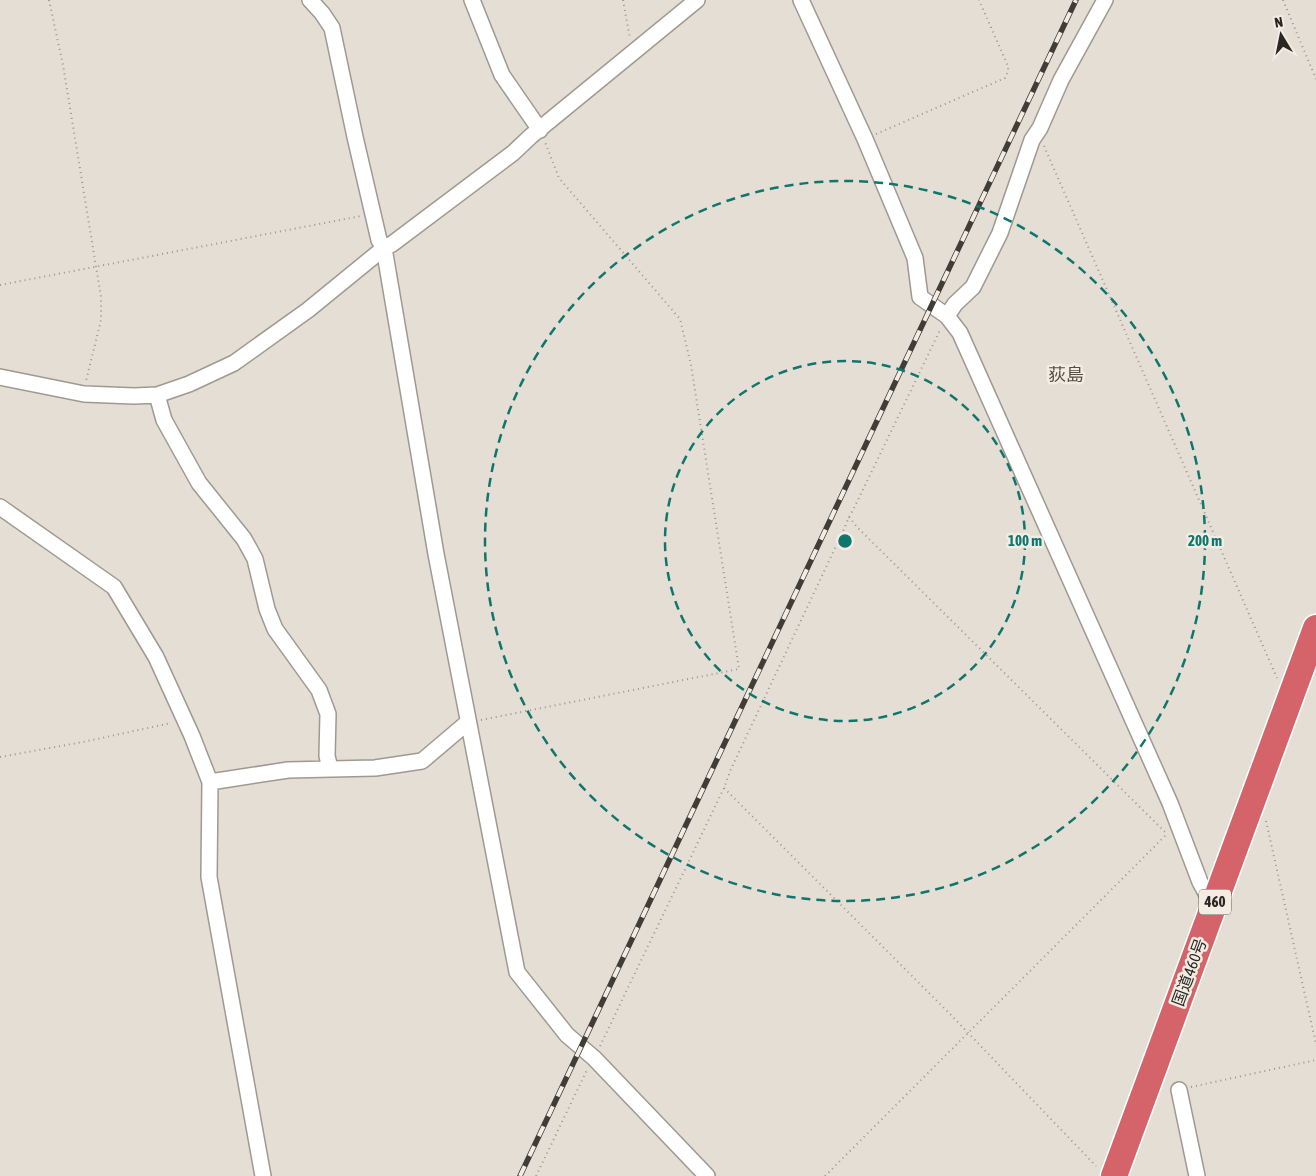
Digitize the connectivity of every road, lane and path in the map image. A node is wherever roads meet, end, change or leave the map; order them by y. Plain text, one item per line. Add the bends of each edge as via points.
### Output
1 (49, 0) edge
2 (310, 0) edge
3 (472, 0) edge
4 (623, 0) edge
5 (698, 0) edge
6 (801, 0) edge
7 (979, 0) edge
8 (1105, 0) edge
9 (1283, 0) edge
10 (633, 53) junction
11 (1316, 79) edge
12 (540, 130) junction
13 (1037, 134) junction
14 (865, 139) junction
15 (373, 214) junction
16 (384, 248) junction
17 (97, 268) junction
18 (0, 285) edge
19 (947, 316) junction
20 (0, 378) edge
21 (84, 394) junction
22 (157, 395) junction
23 (0, 507) edge
24 (849, 517) junction
25 (1316, 628) edge
26 (1292, 694) junction
27 (186, 720) junction
28 (468, 722) junction
29 (0, 756) edge
30 (330, 768) junction
31 (210, 782) junction
32 (724, 788) junction
33 (1264, 814) dead end
34 (1172, 829) junction
35 (1213, 906) junction
36 (968, 1032) junction
37 (1316, 1044) edge
38 (594, 1058) junction
39 (1316, 1060) edge
40 (1179, 1090) joint
41 (1107, 1173) edge
42 (263, 1176) edge
43 (536, 1176) edge
44 (707, 1176) edge
45 (825, 1176) edge
46 (1197, 1176) edge

1 - 17 path via 60,46
2 - 15 street via 332,28
3 - 12 street via 502,76
4 - 10 path
5 - 10 street
6 - 14 street
7 - 14 path via 1008,66 1005,78
8 - 13 street via 1061,80
9 - 11 path
10 - 12 street
12 - 16 street
12 - 28 path via 559,178 680,320 691,365 739,670
13 - 19 street via 1029,147 1000,233 973,287
13 - 26 path via 1047,150 1277,678
14 - 19 street via 915,258 920,297
15 - 16 street
15 - 17 path
16 - 22 street via 308,310 234,363
16 - 28 street
17 - 18 path
17 - 21 path via 101,320
19 - 24 path
19 - 34 street via 960,333
20 - 21 street
21 - 22 street
22 - 30 street via 164,420 199,482 244,538 255,559 275,629 319,690 328,714 327,756
23 - 27 street via 114,587 156,657
24 - 32 path
24 - 34 path
25 - 26 highway, 国道460号 / 460
26 - 35 highway, 国道460号 / 460
27 - 29 path
27 - 31 street
28 - 30 street via 422,761 375,768
28 - 38 street via 518,972 567,1035
30 - 31 street via 288,770
31 - 42 street via 209,877
32 - 36 path
32 - 38 path
33 - 37 path
34 - 35 street
34 - 36 path
35 - 41 highway, 国道460号 / 460
36 - 41 path
36 - 45 path
38 - 43 path
38 - 44 street
39 - 40 path
40 - 46 street

